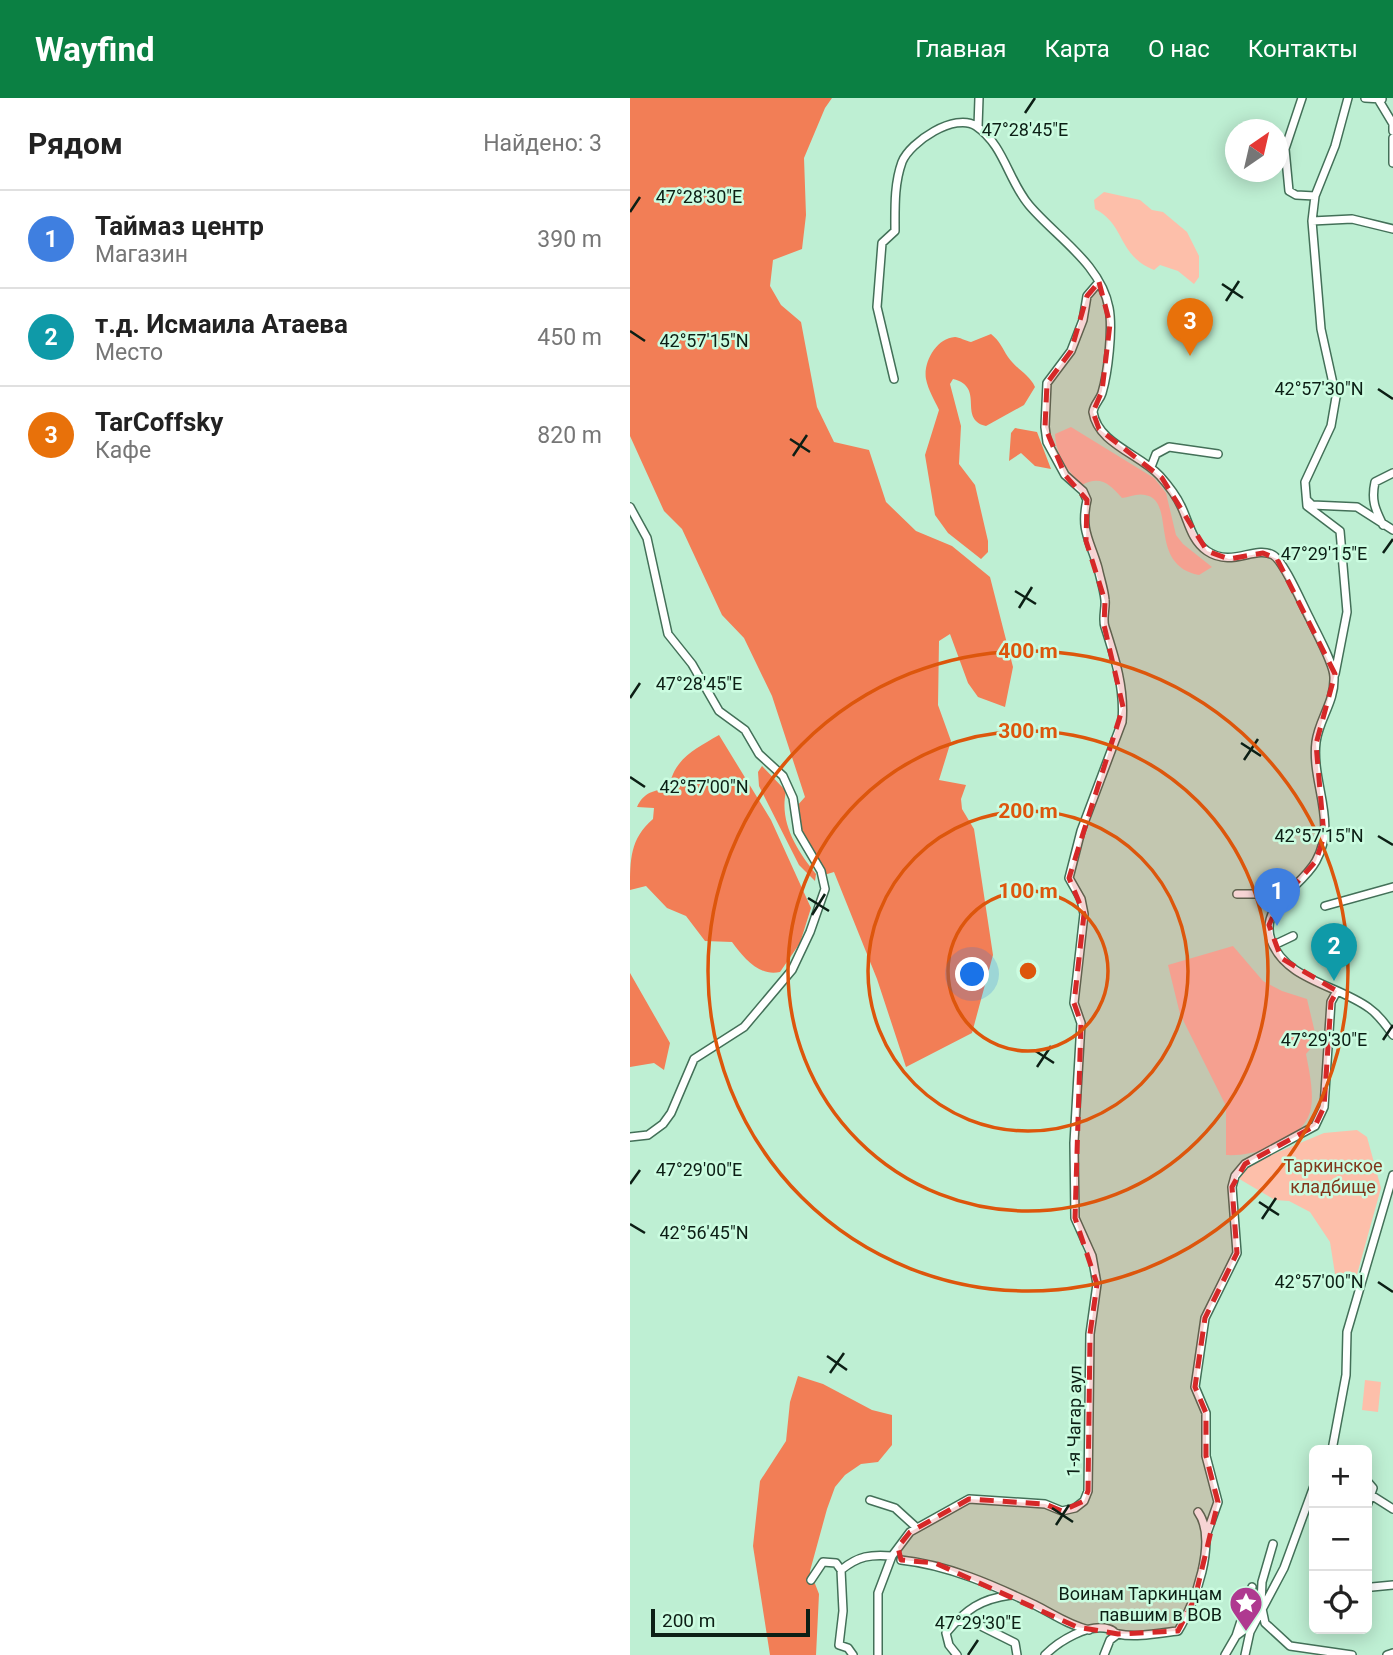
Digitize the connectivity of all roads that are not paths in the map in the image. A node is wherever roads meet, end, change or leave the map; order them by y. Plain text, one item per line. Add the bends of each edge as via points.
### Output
1 (979, 98) edge
2 (1302, 98) edge
3 (1348, 98) edge
4 (1365, 98) edge
5 (1381, 99) edge
6 (978, 127) junction
7 (1393, 131) edge
8 (1393, 138) edge
9 (1393, 163) edge
10 (1315, 196) junction
11 (1312, 221) junction
12 (1393, 229) edge
13 (1099, 282) junction
14 (894, 379) dead end
15 (1218, 454) dead end
16 (1151, 467) junction
17 (1393, 472) edge
18 (1304, 494) junction
19 (630, 507) edge
20 (1383, 525) junction
21 (1393, 530) edge
22 (1335, 674) junction
23 (1393, 887) edge
24 (1237, 894) dead end
25 (1286, 894) junction
26 (1325, 906) dead end
27 (1293, 936) dead end
28 (1274, 945) junction
29 (1337, 991) junction
30 (1393, 1035) edge
31 (630, 1137) edge
32 (1393, 1175) edge
33 (1333, 1445) edge
34 (1372, 1496) edge
35 (870, 1500) dead end
36 (1309, 1500) edge
37 (1393, 1509) edge
38 (1198, 1512) dead end
39 (917, 1528) junction
40 (1207, 1533) junction
41 (1273, 1544) dead end
42 (898, 1547) junction
43 (892, 1556) junction
44 (901, 1560) junction
45 (886, 1567) junction
46 (841, 1570) junction
47 (811, 1580) dead end
48 (1393, 1585) edge
49 (1252, 1587) dead end
50 (1372, 1587) dead end
51 (1012, 1595) junction
52 (1263, 1611) junction
53 (1258, 1619) junction
54 (957, 1620) junction
55 (1090, 1630) junction
56 (1118, 1634) junction
57 (1236, 1636) junction
58 (1393, 1653) edge
59 (853, 1655) edge
60 (878, 1655) edge
61 (957, 1655) edge
62 (1017, 1655) edge
63 (1045, 1655) edge
64 (1104, 1655) edge
65 (1225, 1655) edge
66 (1245, 1655) edge
67 (1352, 1655) edge
68 (1387, 1655) edge

1 - 6 street
2 - 10 street via 1285,149 1285,163 1289,191
3 - 10 street
4 - 5 street
5 - 7 street
6 - 13 street via 1004,157 1023,197
6 - 14 street via 951,121 903,159 897,180 895,230 882,243 877,307
8 - 9 street
10 - 11 street
11 - 12 street via 1352,219
11 - 18 street via 1321,329 1336,397 1331,426 1308,473
13 - 16 street via 1110,324 1102,391 1094,416 1104,434
13 - 39 street, 1-я Чагар аул via 1087,296 1071,351 1047,383 1045,427 1047,442 1065,475 1087,500 1083,520 1086,541 1105,601 1104,625 1123,707 1122,722 1081,831 1069,878 1084,914 1074,1003 1081,1023 1075,1218 1097,1284 1090,1334 1088,1491 1075,1508 1062,1511 1045,1504 969,1499
15 - 16 street via 1169,447 1156,454
16 - 22 street via 1173,492 1192,534 1208,551 1229,559 1264,553 1277,559
17 - 20 street via 1375,482 1373,503
18 - 20 street via 1312,505 1357,507
18 - 22 street via 1307,506 1340,531 1346,612
19 - 31 street via 647,538 668,634 719,711 745,730 758,754 783,776 793,798 798,832 821,871 825,889 793,970 744,1027 694,1059 663,1124 648,1135
20 - 21 street
22 - 25 street via 1316,744 1324,836 1316,861
23 - 26 street
24 - 25 street
25 - 28 street via 1271,917
27 - 28 street
28 - 29 street via 1291,966
29 - 30 street via 1368,1007
29 - 40 street via 1331,1002 1324,1107 1315,1126 1245,1164 1232,1187 1237,1253 1205,1318 1195,1387 1206,1413 1207,1470 1218,1502
32 - 33 street via 1347,1332
34 - 37 street
35 - 39 street via 895,1508
36 - 52 street
38 - 40 street
39 - 42 street, 1-я Чагар аул
40 - 56 street via 1195,1598 1178,1631
41 - 52 street via 1262,1582
42 - 43 street, 1-я Чагар аул
42 - 44 street
43 - 45 street, 1-я Чагар аул
43 - 46 street via 855,1559
44 - 45 street
44 - 51 street via 935,1563
45 - 60 street, 1-я Чагар аул via 878,1594
46 - 47 street via 836,1563 823,1562
46 - 59 street via 839,1645
48 - 50 street
49 - 57 street
51 - 54 street via 974,1604
51 - 55 street
52 - 53 street
52 - 67 street via 1265,1623 1290,1646
53 - 57 street
53 - 66 street
54 - 61 street via 946,1633
54 - 62 street via 1015,1643
55 - 56 street via 1107,1628
55 - 63 street via 1067,1638
56 - 64 street
57 - 65 street
58 - 68 street

